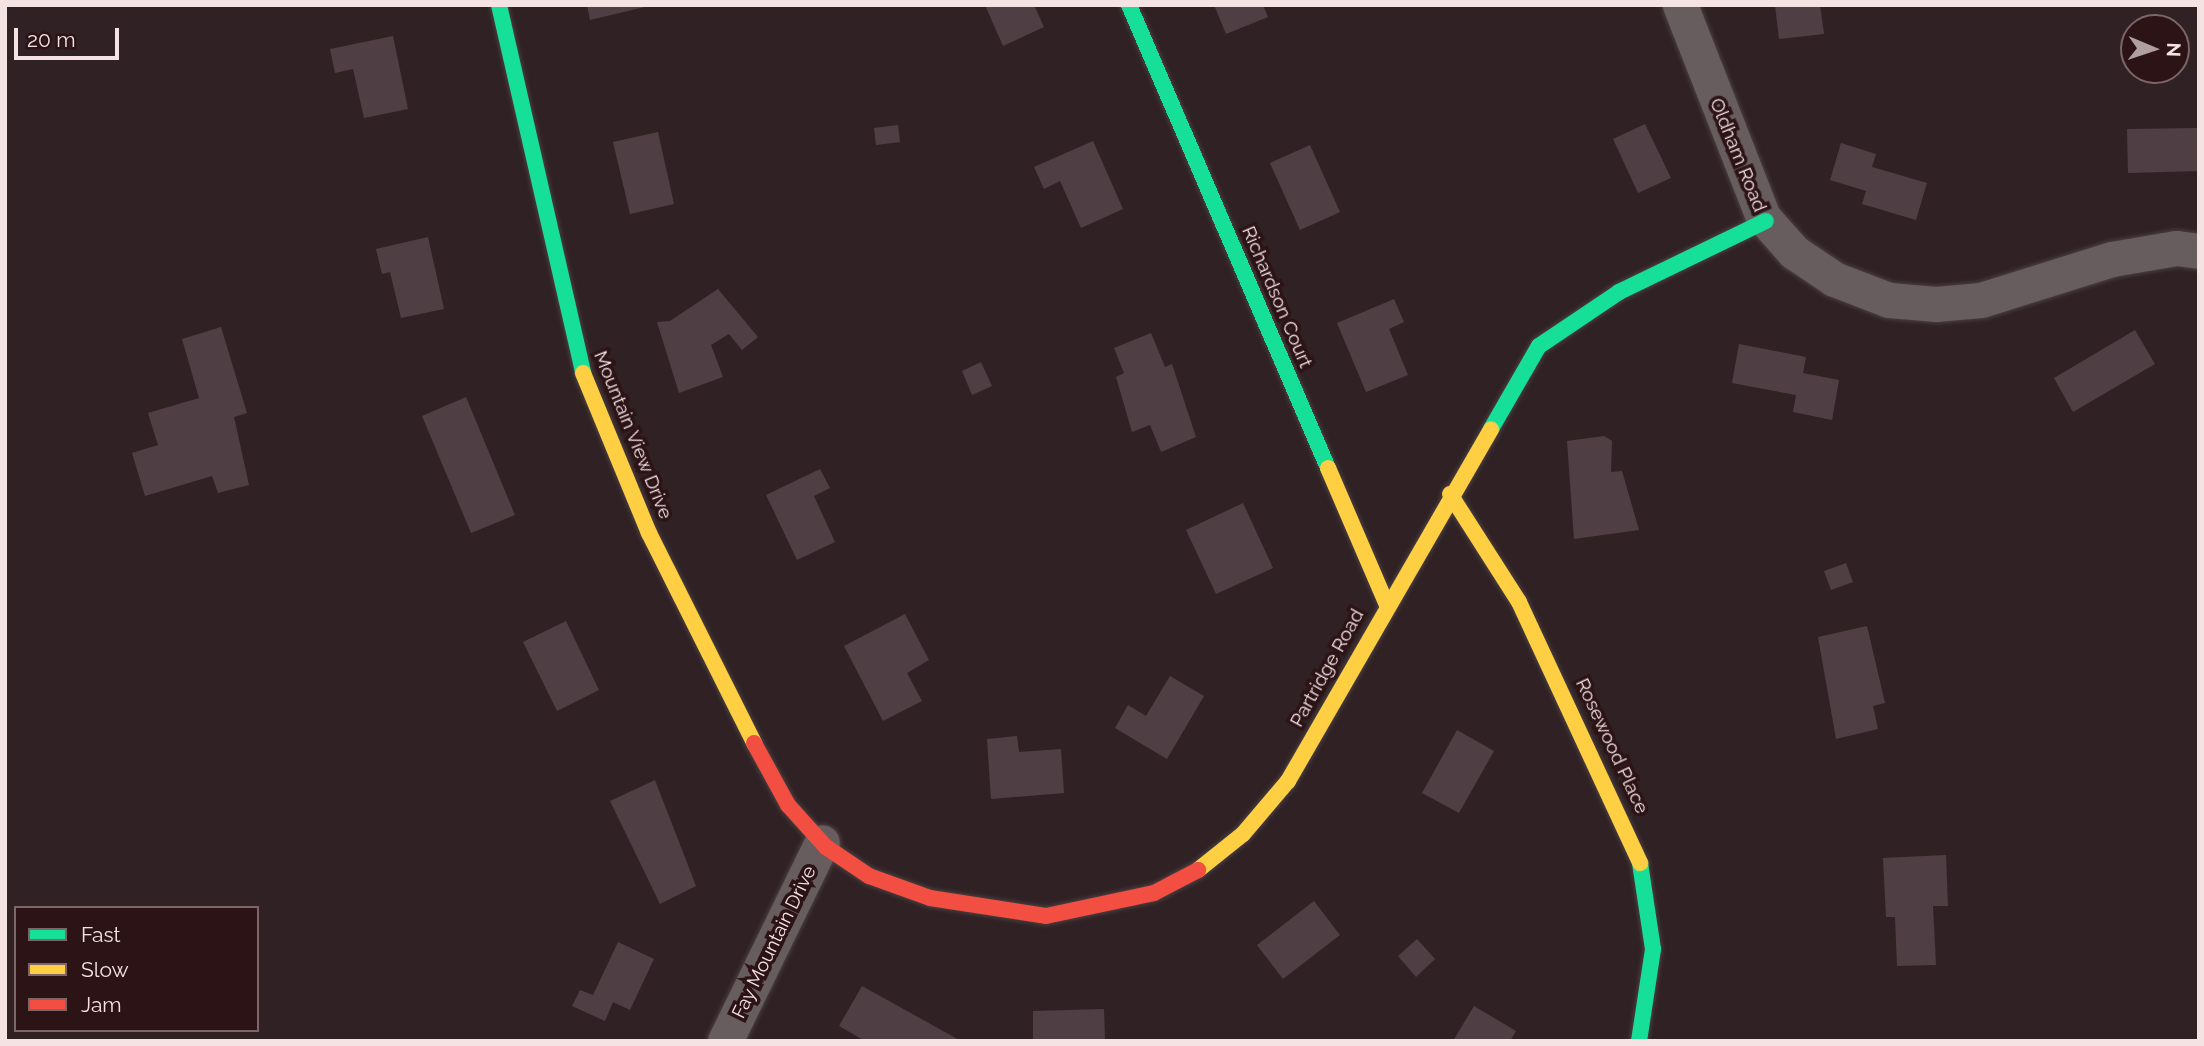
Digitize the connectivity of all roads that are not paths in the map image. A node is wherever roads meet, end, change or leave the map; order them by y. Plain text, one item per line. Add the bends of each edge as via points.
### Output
1 (499, 5) edge
2 (1129, 5) edge
3 (1680, 5) edge
4 (1766, 221) junction
5 (2199, 251) edge
6 (1450, 494) junction
7 (1387, 605) junction
8 (822, 842) junction
9 (724, 1041) edge
10 (1639, 1041) edge

1 - 8 street, Mountain View Drive via 586,384 712,662 788,804
2 - 7 street, Richardson Court
3 - 4 street, Oldham Road
4 - 5 street, Oldham Road via 1794,252 1834,279 1889,300 1936,304 1981,300 2112,259 2176,248
4 - 6 street, Partridge Road via 1619,292 1539,346
6 - 7 street, Partridge Road
6 - 10 street, Rosewood Place via 1519,602 1640,860 1653,949
7 - 8 street, Partridge Road via 1287,781 1243,834 1202,867 1154,893 1046,915 988,910 930,898 869,876
8 - 9 street, Fay Mountain Drive

